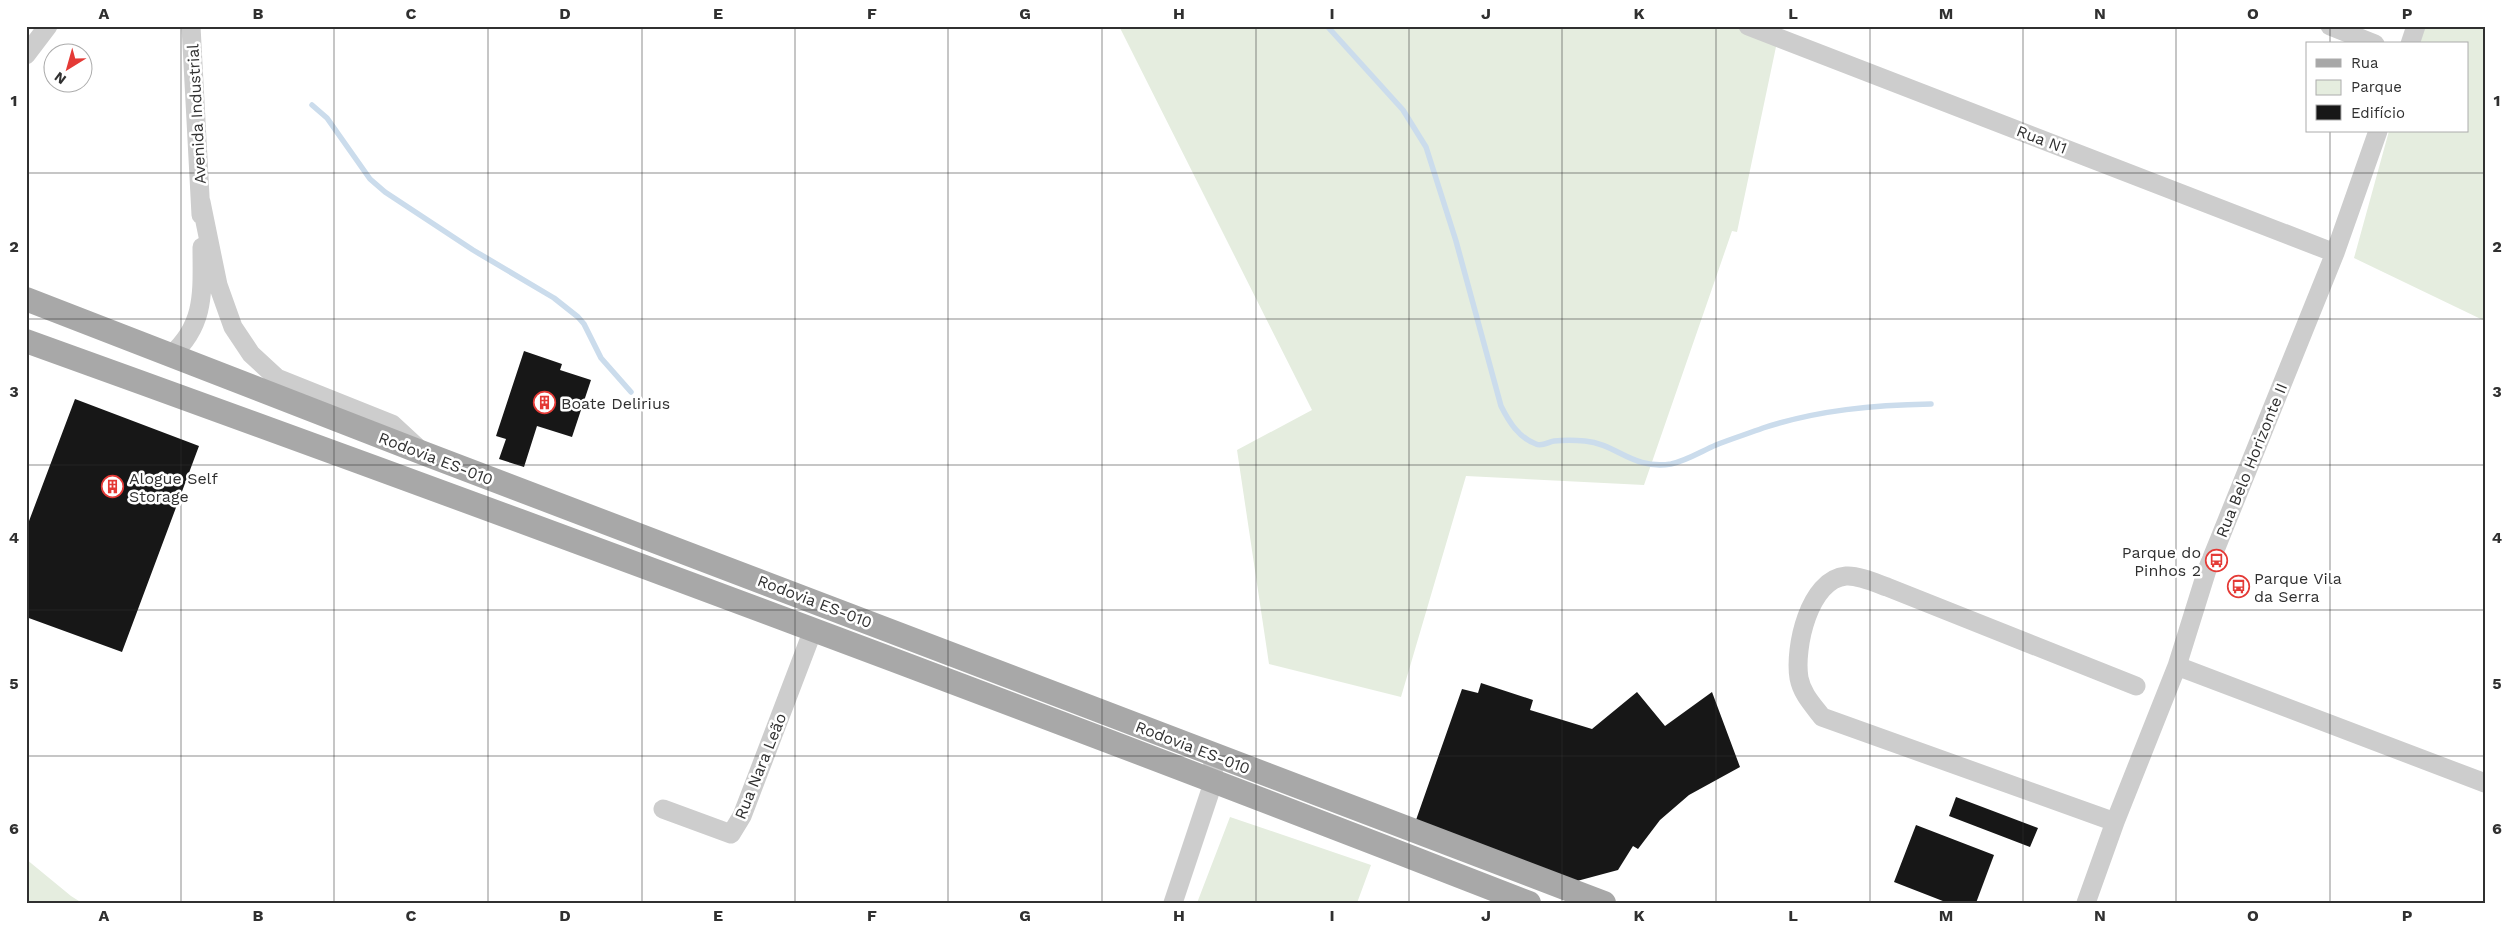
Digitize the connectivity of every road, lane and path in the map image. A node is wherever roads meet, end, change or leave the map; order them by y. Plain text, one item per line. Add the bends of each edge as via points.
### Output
1 (48, 26) edge
2 (191, 26) edge
3 (1748, 26) edge
4 (2330, 26) edge
5 (2416, 26) edge
6 (2370, 42) edge
7 (2411, 42) edge
8 (26, 55) edge
9 (2378, 132) edge
10 (202, 202) junction
11 (2335, 253) junction
12 (26, 299) edge
13 (26, 340) edge
14 (172, 355) junction
15 (113, 372) junction
16 (423, 453) junction
17 (813, 630) junction
18 (2177, 666) junction
19 (2136, 686) dead end
20 (1212, 754) junction
21 (1214, 780) junction
22 (2485, 783) edge
23 (663, 809) dead end
24 (2115, 822) junction
25 (1173, 903) edge
26 (1529, 903) edge
27 (1604, 903) edge
28 (2086, 903) edge

1 - 8 street
2 - 10 street, Avenida Industrial
3 - 11 street, Rua N1
4 - 6 street
5 - 7 street
9 - 11 street, Rua Belo Horizonte II
10 - 14 street, Avenida Industrial via 202,296 194,328
10 - 16 street, Avenida Industrial via 218,285 233,327 251,354 277,378 392,424
11 - 18 street, Rua Belo Horizonte II via 2208,570
12 - 14 main road, Rodovia ES-010
13 - 15 main road, Rodovia ES-010
14 - 15 main road via 148,368
14 - 16 main road, Rodovia ES-010
15 - 17 main road, Rodovia ES-010
16 - 20 main road, Rodovia ES-010
17 - 21 main road, Rodovia ES-010
17 - 23 street, Rua Nara Leão via 742,816 731,834
18 - 22 street
18 - 24 street, Rua Belo Horizonte II
19 - 24 street via 1887,586 1847,576 1831,580 1819,592 1802,628 1799,677 1805,696 1822,717
20 - 21 street
20 - 27 main road, Rodovia ES-010
21 - 25 street
21 - 26 main road, Rodovia ES-010
24 - 28 street, Rua Belo Horizonte II

